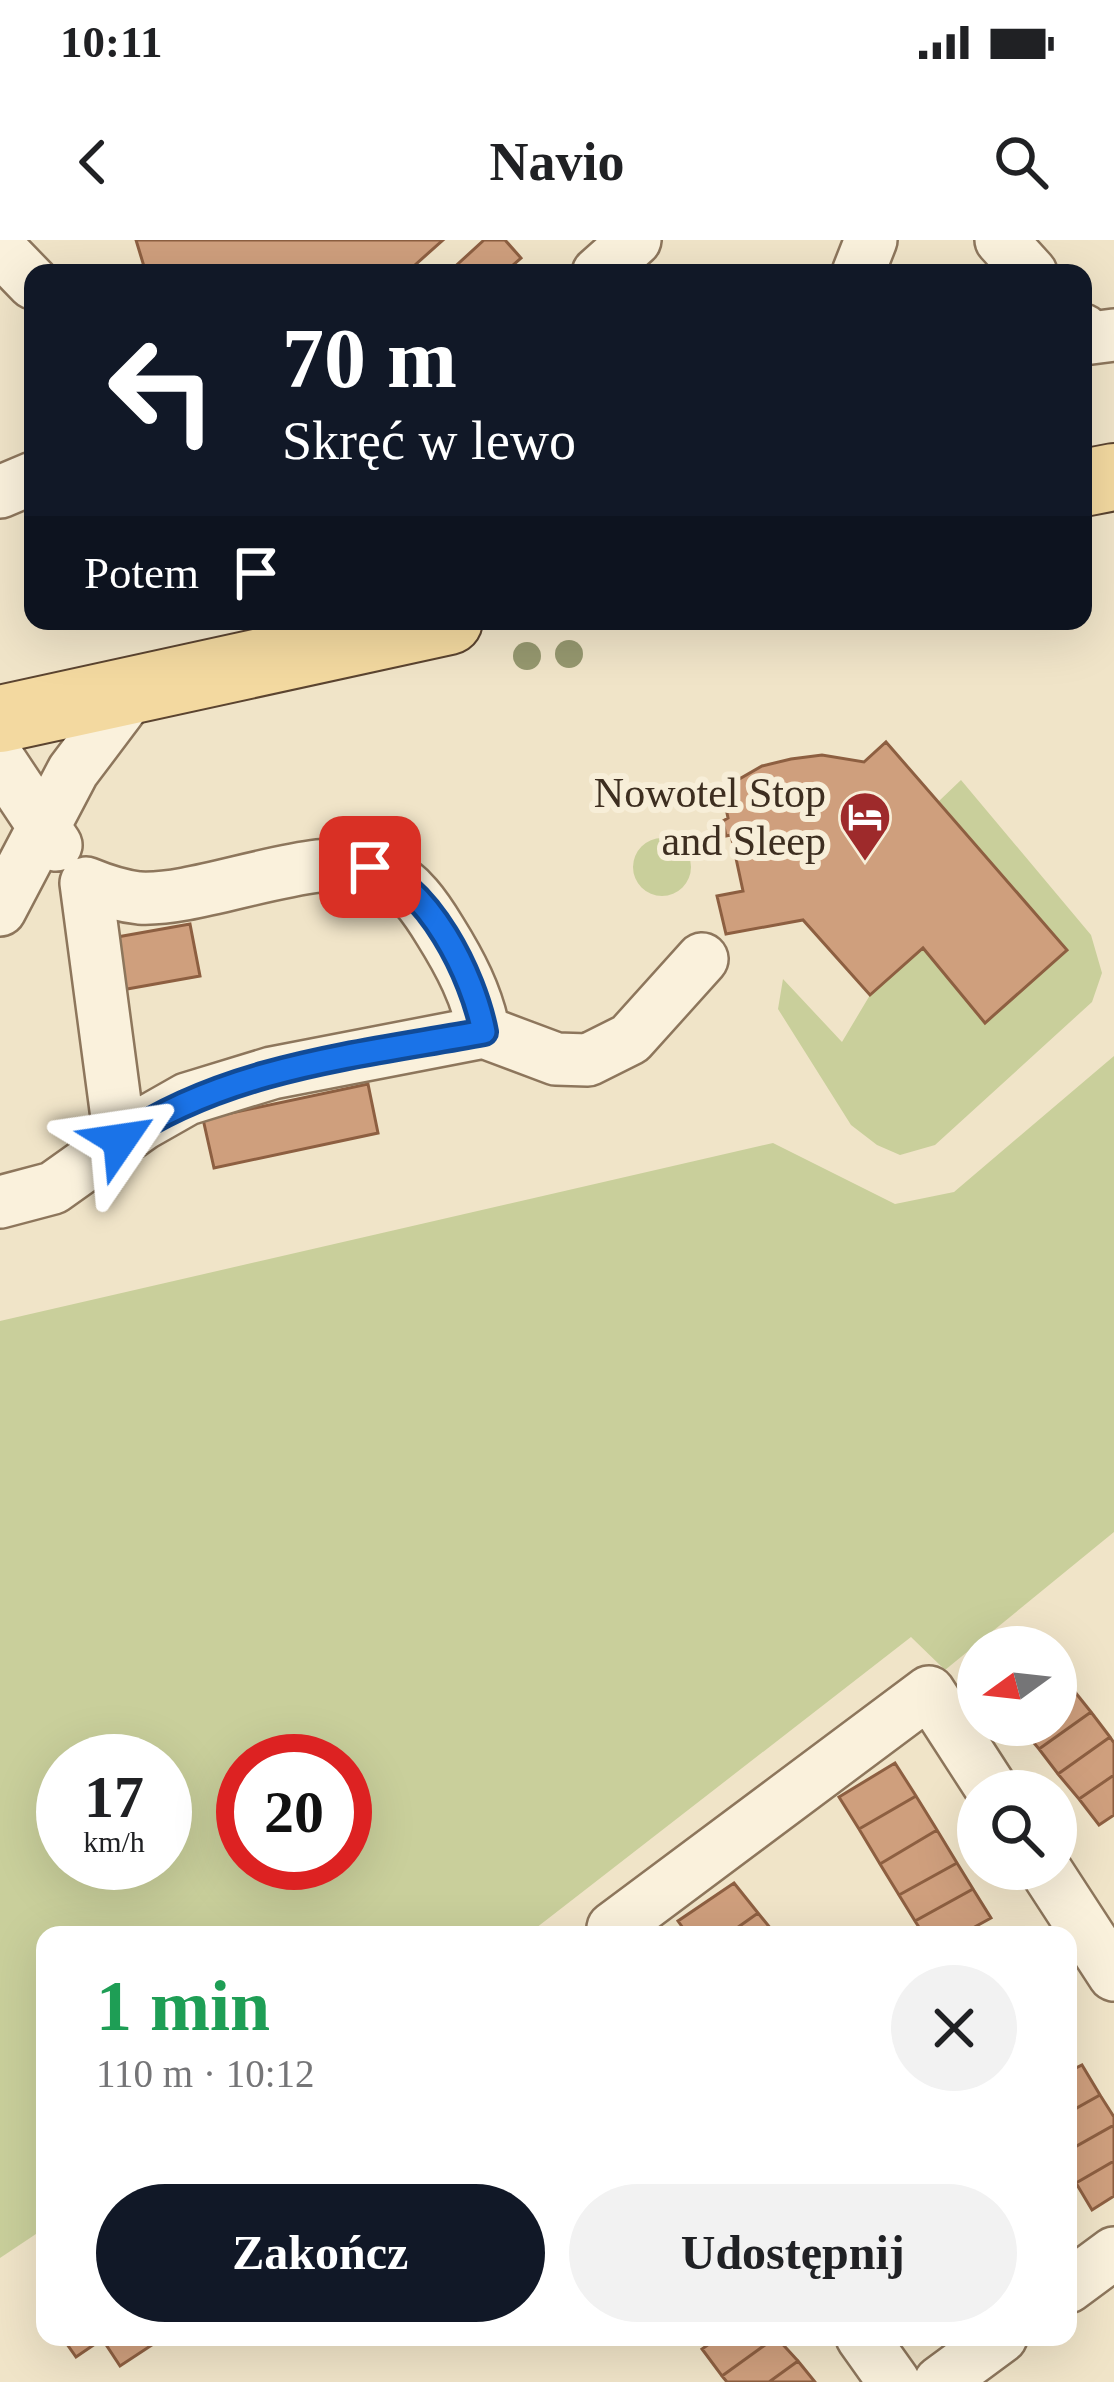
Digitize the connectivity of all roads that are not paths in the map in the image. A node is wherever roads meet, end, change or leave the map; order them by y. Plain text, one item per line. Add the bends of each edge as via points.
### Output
1 (634, 240) edge
2 (1001, 240) edge
3 (0, 249) edge
4 (608, 264) edge
5 (1023, 264) edge
6 (24, 274) edge
7 (408, 630) edge
8 (134, 690) junction
9 (0, 719) edge
10 (0, 761) edge
11 (41, 826) junction
12 (86, 883) junction
13 (0, 910) edge
14 (702, 959) dead end
15 (484, 1032) junction
16 (120, 1140) junction
17 (0, 1202) edge
18 (980, 1770) edge
19 (1059, 1890) edge
20 (616, 1926) edge
21 (1114, 1975) edge
22 (1114, 2253) edge
23 (1077, 2280) edge
24 (868, 2346) edge
25 (988, 2346) edge
26 (894, 2382) edge
27 (940, 2382) edge

1 - 4 street
2 - 5 street
3 - 6 street
7 - 8 main road
8 - 9 main road
8 - 11 street
10 - 11 street
11 - 12 street
11 - 13 street
12 - 15 street via 158,897 326,866 382,871 429,913 460,963
12 - 16 street
14 - 15 street via 630,1039 588,1060 556,1059
15 - 16 street via 219,1088
16 - 17 street via 53,1188
18 - 20 street via 929,1692
19 - 21 street
22 - 23 street
24 - 26 street
25 - 27 street

